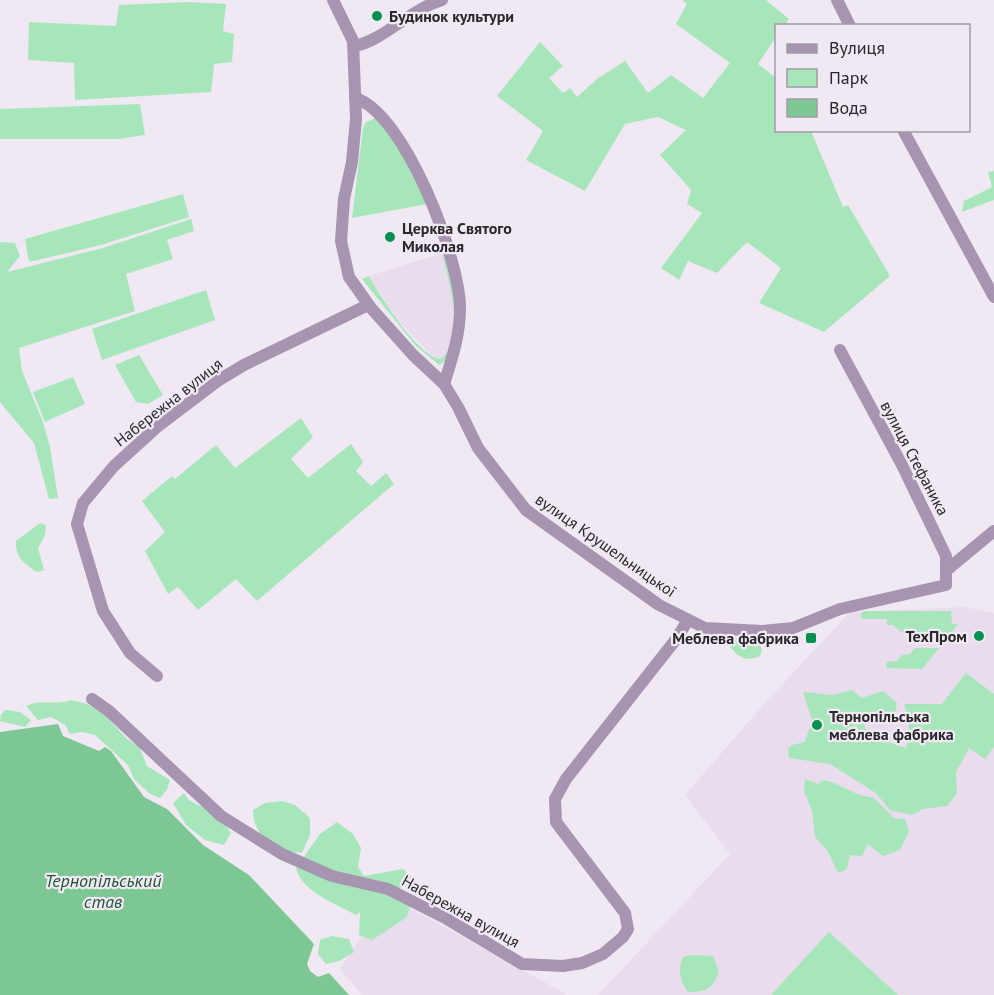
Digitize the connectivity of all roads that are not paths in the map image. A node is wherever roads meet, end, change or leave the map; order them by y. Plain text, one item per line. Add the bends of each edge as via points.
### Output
1 (333, 0) edge
2 (442, 0) edge
3 (837, 0) edge
4 (849, 24) edge
5 (354, 46) junction
6 (355, 98) junction
7 (904, 132) edge
8 (994, 297) edge
9 (368, 305) junction
10 (840, 350) dead end
11 (444, 384) junction
12 (994, 531) edge
13 (948, 569) junction
14 (946, 585) joint
15 (688, 620) junction
16 (157, 676) dead end
17 (92, 699) dead end

1 - 5 street, вулиця Крушельницької
2 - 5 street via 400,20 369,44
3 - 4 street
5 - 6 street, вулиця Крушельницької
6 - 9 street, вулиця Крушельницької via 352,162 341,240 349,277
6 - 11 street via 368,101 405,147 427,190 456,275 459,336
7 - 8 street
9 - 11 street, вулиця Крушельницької via 412,356
9 - 16 street, Набережна вулиця via 219,380 157,427 114,466 83,503 77,524 103,611 130,653
10 - 13 street, вулиця Стефаника via 902,465 946,556
11 - 15 street, вулиця Крушельницької via 478,448 526,510 659,605
12 - 13 street
13 - 14 street, вулиця Стефаника
14 - 15 street, вулиця Крушельницької via 840,609 793,628 727,631 705,628
15 - 17 street, Набережна вулиця via 566,779 555,799 556,822 626,913 628,921 623,937 603,954 563,966 522,964 388,889 332,876 282,854 221,816

